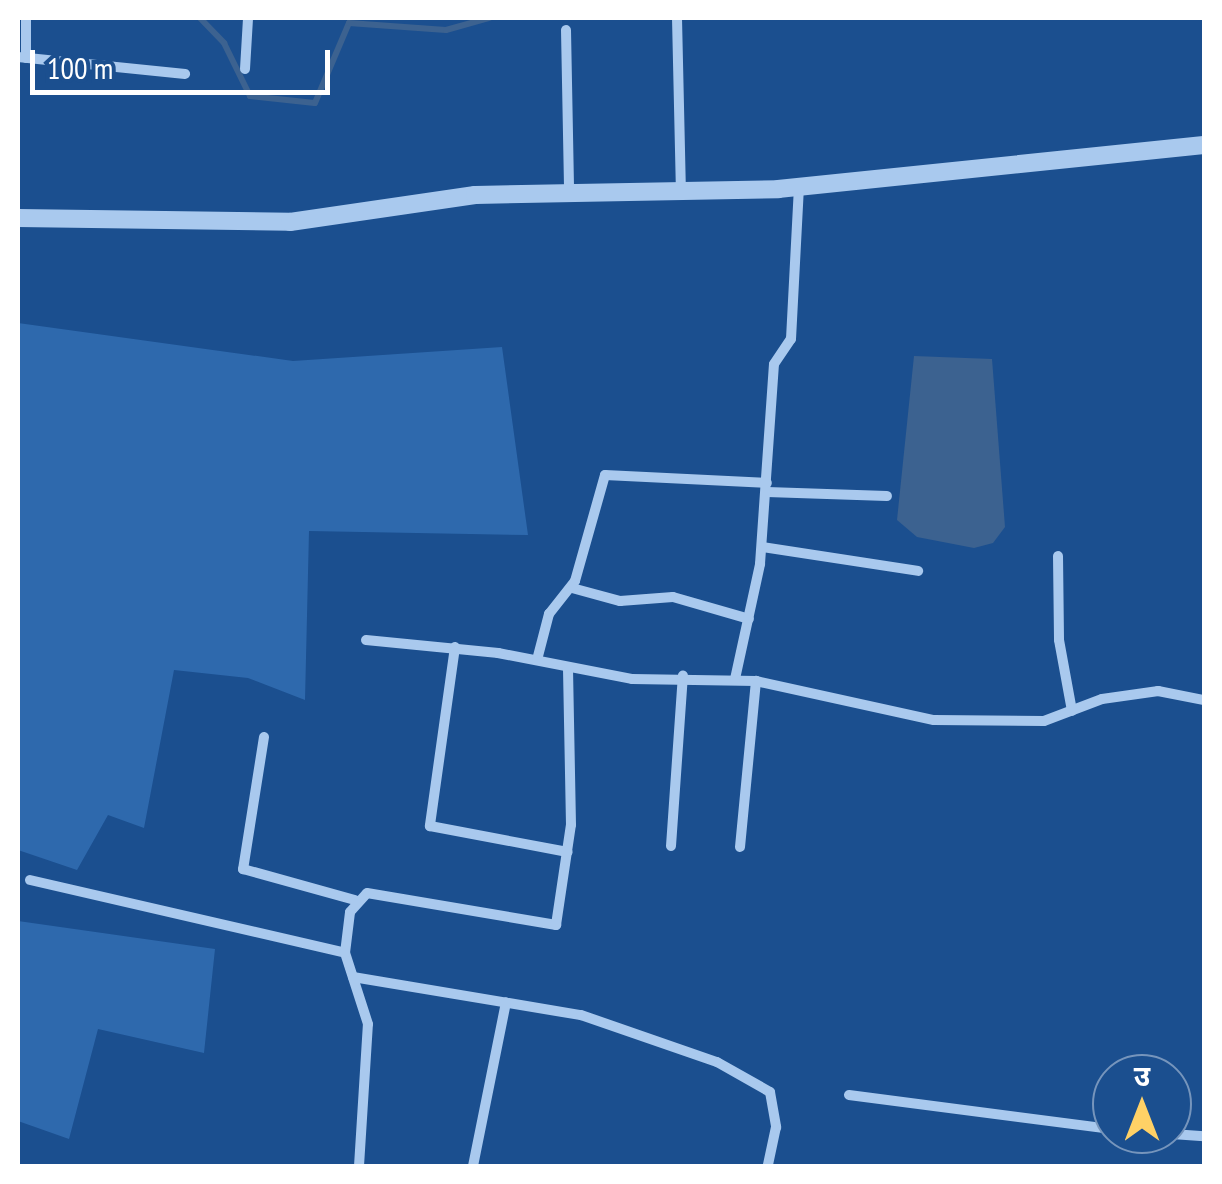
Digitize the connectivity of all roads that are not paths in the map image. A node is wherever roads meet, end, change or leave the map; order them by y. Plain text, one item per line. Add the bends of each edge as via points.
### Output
1 (26, 18) edge
2 (248, 18) edge
3 (677, 18) edge
4 (566, 30) dead end
5 (22, 57) edge
6 (245, 69) dead end
7 (185, 74) dead end
8 (1204, 145) edge
9 (799, 187) junction
10 (569, 189) junction
11 (681, 189) junction
12 (18, 218) edge
13 (767, 487) junction
14 (887, 496) dead end
15 (762, 546) junction
16 (1058, 556) dead end
17 (918, 571) dead end
18 (572, 588) junction
19 (749, 619) junction
20 (366, 640) dead end
21 (455, 647) junction
22 (537, 660) junction
23 (568, 667) junction
24 (682, 676) junction
25 (735, 680) junction
26 (756, 682) junction
27 (1204, 700) edge
28 (1072, 712) junction
29 (264, 738) dead end
30 (671, 846) dead end
31 (740, 848) dead end
32 (568, 852) junction
33 (30, 880) dead end
34 (355, 900) junction
35 (345, 953) junction
36 (354, 977) junction
37 (506, 1002) junction
38 (848, 1095) dead end
39 (1092, 1126) edge
40 (358, 1166) edge
41 (473, 1166) edge
42 (768, 1166) edge

1 - 5 street
2 - 6 street
3 - 11 street
4 - 10 street
5 - 7 street
8 - 9 street
9 - 11 street
9 - 13 street via 791,338 774,364
10 - 11 street
10 - 12 street via 290,222
13 - 14 street
13 - 15 street
13 - 18 street via 605,474
15 - 17 street
15 - 19 street
16 - 28 street via 1059,640
18 - 19 street via 620,600 672,596
18 - 22 street via 549,614
19 - 25 street
20 - 21 street
21 - 22 street
21 - 32 street via 430,826
22 - 23 street
23 - 24 street via 668,682
23 - 32 street
24 - 25 street
24 - 30 street
25 - 26 street
26 - 28 street via 934,720 1014,724
26 - 31 street
27 - 28 street via 1126,694
29 - 34 street via 243,869
32 - 34 street via 559,918 550,928 368,893
33 - 35 street
34 - 35 street
35 - 36 street
36 - 37 street
36 - 40 street via 368,1024
37 - 41 street
37 - 42 street via 642,1032 758,1081 776,1109
38 - 39 street

